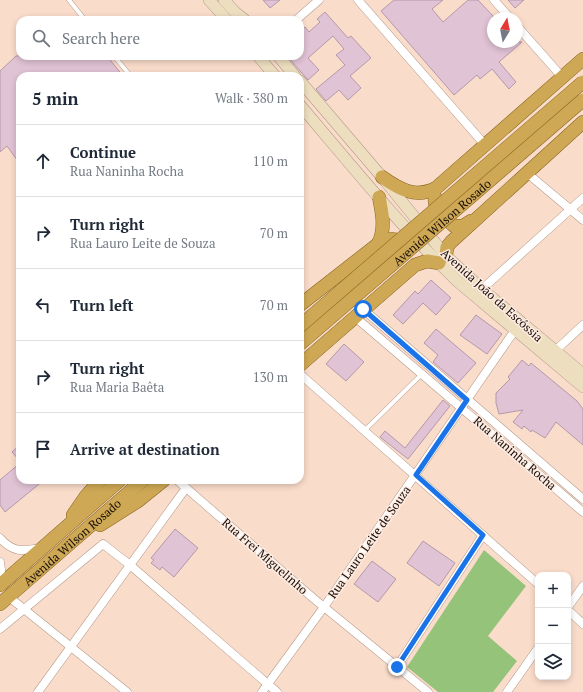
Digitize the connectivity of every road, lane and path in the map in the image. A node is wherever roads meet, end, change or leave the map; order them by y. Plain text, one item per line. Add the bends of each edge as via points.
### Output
1 (69, 0) edge
2 (209, 0) edge
3 (224, 0) edge
4 (230, 0) edge
5 (319, 0) edge
6 (358, 0) edge
7 (494, 0) edge
8 (505, 12) edge
9 (82, 16) edge
10 (223, 16) edge
11 (240, 16) edge
12 (243, 16) edge
13 (301, 16) edge
14 (523, 33) edge
15 (583, 59) edge
16 (117, 60) edge
17 (261, 60) edge
18 (282, 60) edge
19 (127, 72) edge
20 (271, 72) edge
21 (292, 72) edge
22 (563, 78) junction
23 (583, 82) edge
24 (304, 86) edge
25 (316, 100) junction
26 (583, 100) edge
27 (304, 102) edge
28 (304, 110) edge
29 (583, 122) edge
30 (486, 146) junction
31 (527, 173) junction
32 (382, 177) junction
33 (449, 178) junction
34 (379, 197) junction
35 (583, 198) edge
36 (570, 210) junction
37 (479, 216) junction
38 (583, 220) edge
39 (378, 244) junction
40 (442, 260) junction
41 (414, 265) junction
42 (482, 289) junction
43 (304, 301) edge
44 (359, 313) junction
45 (304, 323) edge
46 (583, 325) edge
47 (516, 330) junction
48 (304, 341) edge
49 (555, 351) junction
50 (304, 361) edge
51 (422, 374) junction
52 (583, 374) edge
53 (304, 378) edge
54 (583, 387) edge
55 (467, 400) junction
56 (462, 408) junction
57 (364, 430) junction
58 (416, 475) junction
59 (96, 484) edge
60 (115, 484) edge
61 (138, 484) edge
62 (159, 484) edge
63 (182, 484) edge
64 (186, 488) junction
65 (583, 499) edge
66 (583, 512) edge
67 (59, 534) junction
68 (483, 535) junction
69 (0, 538) edge
70 (69, 544) junction
71 (44, 547) junction
72 (0, 562) edge
73 (130, 565) junction
74 (535, 581) edge
75 (0, 582) edge
76 (0, 585) edge
77 (583, 586) edge
78 (4, 600) edge
79 (571, 603) edge
80 (324, 607) junction
81 (24, 608) junction
82 (571, 613) edge
83 (583, 624) edge
84 (0, 629) edge
85 (71, 647) junction
86 (535, 652) edge
87 (397, 667) junction
88 (267, 684) junction
89 (38, 692) edge
90 (127, 692) edge
91 (262, 692) edge
92 (277, 692) edge
93 (428, 692) edge
94 (506, 692) edge

1 - 9 lane
2 - 10 main road
3 - 11 main road
4 - 12 main road
5 - 13 street
6 - 30 street
7 - 8 street
14 - 22 street
15 - 22 highway
16 - 19 lane
17 - 20 main road
18 - 21 main road
22 - 30 highway
23 - 45 highway, Avenida Wilson Rosado, bridge
24 - 25 main road, Avenida João da Escóssia
25 - 27 main road via 313,106
25 - 32 main road, Avenida João da Escóssia
26 - 48 highway, Avenida Wilson Rosado, bridge
28 - 34 main road, Avenida João da Escóssia
29 - 31 highway
30 - 33 highway
31 - 36 street
31 - 37 highway
32 - 33 highway via 398,188 416,193 430,192
32 - 40 main road, Avenida João da Escóssia
33 - 37 highway via 436,195 435,204 438,211 458,227
34 - 39 highway via 383,222
34 - 40 main road, Avenida João da Escóssia
35 - 36 street
36 - 38 street
36 - 42 street
37 - 40 highway via 451,242
39 - 41 highway via 391,239 401,241 410,248 416,258
39 - 43 highway
40 - 41 highway
40 - 42 main road, Avenida João da Escóssia
40 - 47 main road, Avenida João da Escóssia via 457,281
41 - 44 highway
42 - 49 main road, Avenida João da Escóssia
44 - 50 highway
44 - 51 street, Rua Naninha Rocha
44 - 55 street, Rua Naninha Rocha
46 - 49 street
47 - 54 main road, Avenida João da Escóssia
47 - 55 street, Rua Lauro Leite de Souza
49 - 52 main road, Avenida João da Escóssia
51 - 56 street, Rua Naninha Rocha
51 - 57 lane
53 - 57 street
55 - 56 street, Rua Lauro Leite de Souza
55 - 65 street, Rua Naninha Rocha
56 - 58 street, Rua Lauro Leite de Souza
56 - 66 street, Rua Naninha Rocha
57 - 58 street
58 - 68 street
58 - 80 street, Rua Lauro Leite de Souza
59 - 67 highway
60 - 67 highway, Avenida Wilson Rosado
61 - 70 highway, Avenida Wilson Rosado
62 - 70 highway via 138,501
63 - 64 street, Rua Frei Miguelinho
64 - 73 street
64 - 80 street, Rua Frei Miguelinho
67 - 71 highway, Avenida Wilson Rosado
68 - 74 street
68 - 87 street
69 - 71 street via 11,547 21,550
70 - 78 highway, Avenida Wilson Rosado
71 - 76 highway, Avenida Wilson Rosado
72 - 75 street
73 - 81 street via 103,544
73 - 85 street
73 - 88 street
77 - 79 street
78 - 81 street
80 - 87 street, Rua Frei Miguelinho
80 - 88 street, Rua Lauro Leite de Souza
81 - 84 street
81 - 85 street
82 - 83 street
85 - 89 street
85 - 90 street
86 - 94 street
87 - 93 street, Rua Frei Miguelinho
88 - 91 street, Rua Lauro Leite de Souza
88 - 92 street

